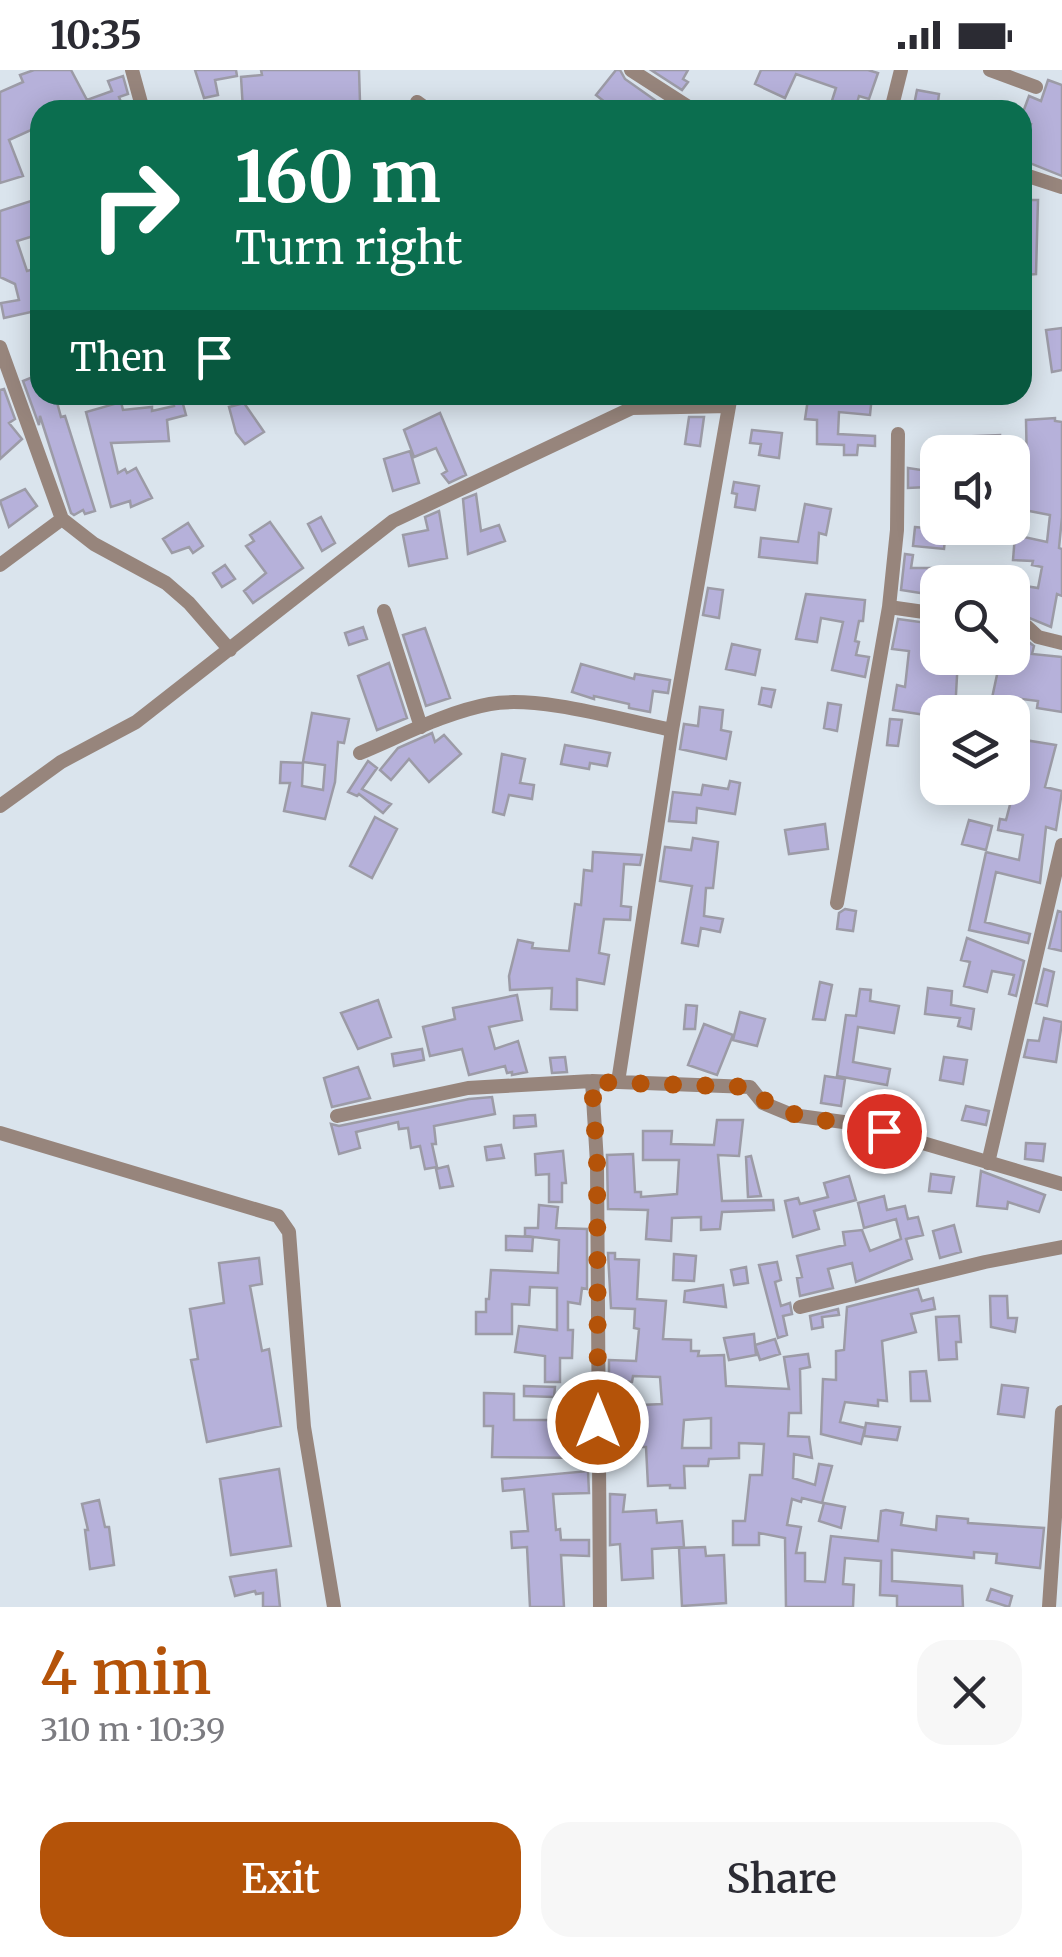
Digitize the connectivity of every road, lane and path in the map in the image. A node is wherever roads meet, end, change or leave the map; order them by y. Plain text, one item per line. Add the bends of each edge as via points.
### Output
1 (132, 70) edge
2 (631, 70) edge
3 (901, 70) edge
4 (991, 70) edge
5 (1036, 87) dead end
6 (140, 100) edge
7 (678, 100) edge
8 (894, 100) edge
9 (1032, 177) edge
10 (1062, 186) edge
11 (0, 347) edge
12 (669, 405) edge
13 (729, 405) edge
14 (898, 434) dead end
15 (62, 520) junction
16 (0, 566) edge
17 (889, 607) junction
18 (920, 611) edge
19 (384, 612) dead end
20 (1030, 630) edge
21 (1062, 642) edge
22 (230, 650) junction
23 (421, 727) junction
24 (672, 730) junction
25 (360, 753) dead end
26 (0, 806) edge
27 (1062, 844) edge
28 (837, 903) dead end
29 (592, 1082) junction
30 (618, 1082) junction
31 (337, 1116) dead end
32 (0, 1132) edge
33 (988, 1163) junction
34 (1062, 1184) edge
35 (1062, 1247) edge
36 (800, 1307) dead end
37 (1062, 1412) edge
38 (334, 1607) edge
39 (600, 1607) edge
40 (1049, 1607) edge

1 - 6 street
2 - 7 street
3 - 8 street
4 - 5 street
9 - 10 street
11 - 15 street
12 - 22 street via 632,408 393,521
13 - 24 street
14 - 17 street
15 - 16 street
15 - 22 street via 166,583
17 - 18 street
17 - 28 street
19 - 23 street
20 - 21 street
22 - 26 street via 136,722 60,762
23 - 24 street via 490,704 529,702
23 - 25 street
24 - 30 street
27 - 33 street
29 - 30 street
29 - 31 street via 468,1088
29 - 39 street
30 - 33 street via 750,1087 763,1103 792,1115 858,1124
32 - 38 street via 278,1216 289,1232 304,1427
33 - 34 street
35 - 36 street
37 - 40 street

